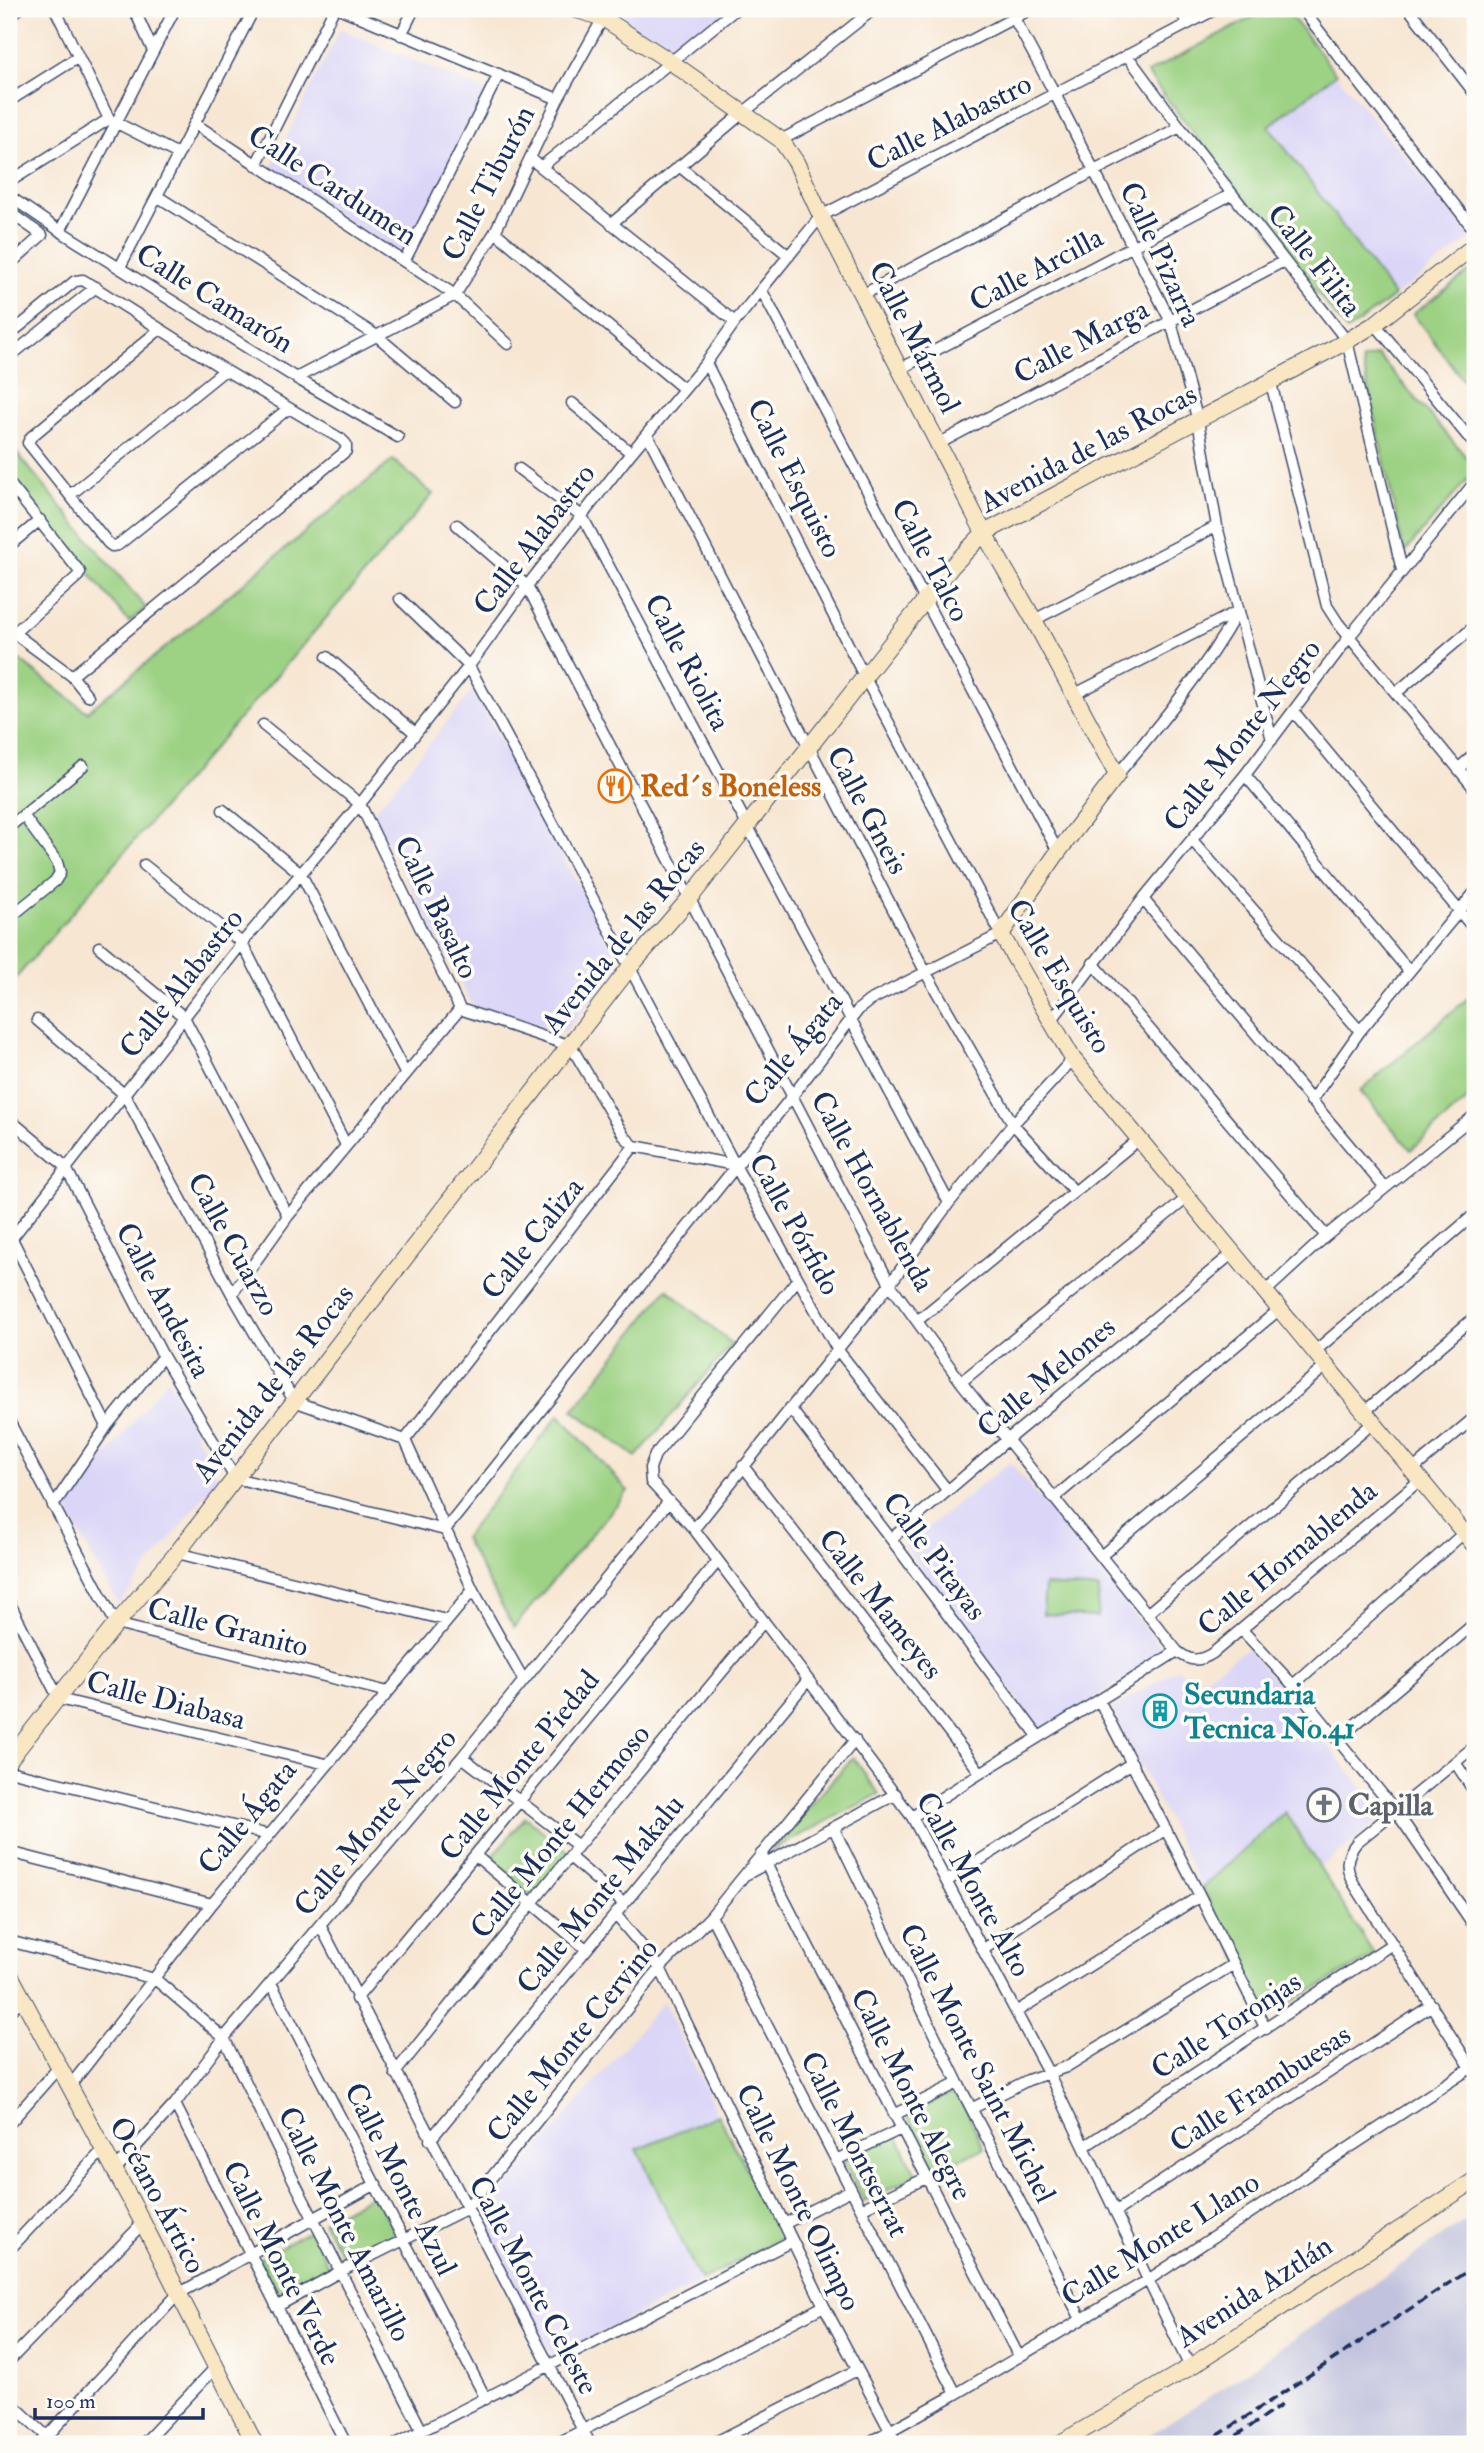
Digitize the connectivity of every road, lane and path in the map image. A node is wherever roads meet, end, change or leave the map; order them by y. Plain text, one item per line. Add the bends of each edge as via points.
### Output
1 (19, 9) edge
2 (55, 9) edge
3 (134, 9) edge
4 (175, 9) edge
5 (254, 9) edge
6 (334, 9) edge
7 (341, 9) edge
8 (414, 9) edge
9 (574, 9) edge
10 (736, 9) edge
11 (874, 9) edge
12 (1031, 9) edge
13 (1179, 9) edge
14 (1216, 9) edge
15 (1302, 9) edge
16 (1409, 9) edge
17 (606, 13) edge
18 (1011, 13) edge
19 (9, 16) edge
20 (1188, 23) junction
21 (401, 35) junction
22 (153, 51) junction
23 (1127, 55) junction
24 (77, 58) junction
25 (671, 62) junction
26 (499, 74) junction
27 (1055, 94) junction
28 (1475, 94) edge
29 (558, 99) junction
30 (9, 101) edge
31 (744, 112) junction
32 (112, 120) junction
33 (194, 124) junction
34 (1180, 127) junction
35 (781, 140) junction
36 (178, 155) junction
37 (531, 159) junction
38 (256, 164) junction
39 (679, 166) junction
40 (541, 167) junction
41 (1094, 171) junction
42 (9, 182) edge
43 (1232, 194) junction
44 (9, 196) edge
45 (157, 196) junction
46 (9, 212) edge
47 (821, 216) junction
48 (611, 224) junction
49 (60, 230) junction
50 (1475, 231) edge
51 (495, 232) junction
52 (1475, 245) edge
53 (1133, 246) junction
54 (789, 256) junction
55 (405, 261) junction
56 (1284, 261) junction
57 (9, 265) edge
58 (120, 267) junction
59 (96, 287) junction
60 (762, 290) junction
61 (455, 295) junction
62 (862, 295) junction
63 (735, 322) junction
64 (1171, 322) junction
65 (1375, 324) junction
66 (160, 329) junction
67 (9, 335) edge
68 (377, 336) junction
69 (1347, 341) junction
70 (508, 344) dead end
71 (9, 357) edge
72 (706, 363) junction
73 (900, 369) junction
74 (225, 370) junction
75 (296, 377) junction
76 (1271, 383) junction
77 (684, 389) junction
78 (455, 401) dead end
79 (572, 403) dead end
80 (289, 408) junction
81 (1198, 421) junction
82 (647, 434) junction
83 (398, 437) dead end
84 (938, 444) junction
85 (1475, 445) edge
86 (631, 453) junction
87 (519, 469) dead end
88 (1475, 482) edge
89 (9, 483) edge
90 (69, 495) junction
91 (582, 516) junction
92 (40, 520) junction
93 (457, 526) dead end
94 (1217, 526) junction
95 (984, 533) junction
96 (9, 546) edge
97 (1402, 570) junction
98 (527, 586) junction
99 (400, 599) dead end
100 (923, 600) junction
101 (1238, 611) junction
102 (1034, 620) junction
103 (1475, 626) edge
104 (11, 631) edge
105 (1349, 637) junction
106 (327, 657) dead end
107 (469, 666) junction
108 (72, 676) junction
109 (865, 678) junction
110 (1396, 693) junction
111 (1073, 695) junction
112 (88, 696) dead end
113 (1294, 712) junction
114 (263, 725) dead end
115 (415, 733) junction
116 (1272, 740) junction
117 (808, 749) junction
118 (1475, 754) edge
119 (83, 766) dead end
120 (1459, 768) junction
121 (1117, 775) junction
122 (1245, 775) junction
123 (1475, 789) edge
124 (360, 804) junction
125 (223, 810) dead end
126 (23, 816) junction
127 (747, 824) junction
128 (9, 827) edge
129 (1192, 840) junction
130 (1058, 852) junction
131 (144, 865) dead end
132 (301, 874) junction
133 (1475, 892) edge
134 (690, 898) junction
135 (1143, 899) junction
136 (1460, 912) junction
137 (9, 918) edge
138 (1475, 930) edge
139 (1001, 934) junction
140 (242, 943) junction
141 (99, 947) dead end
142 (1093, 963) junction
143 (630, 967) junction
144 (1409, 971) junction
145 (926, 973) junction
146 (460, 1009) junction
147 (184, 1017) junction
148 (37, 1020) dead end
149 (850, 1020) junction
150 (1051, 1021) junction
151 (1360, 1031) junction
152 (571, 1046) junction
153 (1073, 1059) junction
154 (405, 1073) junction
155 (125, 1095) junction
156 (793, 1095) junction
157 (1311, 1101) junction
158 (1475, 1115) edge
159 (9, 1119) edge
160 (1013, 1124) junction
161 (1139, 1139) junction
162 (346, 1145) junction
163 (634, 1146) junction
164 (735, 1165) junction
165 (65, 1167) junction
166 (1384, 1187) junction
167 (1074, 1191) junction
168 (1187, 1198) junction
169 (949, 1203) junction
170 (1475, 1214) edge
171 (288, 1216) junction
172 (1325, 1236) junction
173 (10, 1238) edge
174 (1233, 1254) junction
175 (797, 1280) junction
176 (890, 1284) junction
177 (1266, 1291) junction
178 (232, 1294) junction
179 (1280, 1308) junction
180 (1475, 1317) edge
181 (917, 1321) junction
182 (836, 1349) junction
183 (1314, 1352) junction
184 (163, 1356) junction
185 (1326, 1367) junction
186 (961, 1382) junction
187 (294, 1401) junction
188 (790, 1408) junction
189 (1475, 1417) edge
190 (1368, 1418) junction
191 (9, 1420) edge
192 (107, 1426) junction
193 (405, 1440) junction
194 (1007, 1440) junction
195 (743, 1466) junction
196 (1415, 1476) junction
197 (235, 1478) junction
198 (948, 1491) junction
199 (1055, 1498) junction
200 (669, 1501) junction
201 (53, 1506) junction
202 (1470, 1528) edge
203 (694, 1529) junction
204 (445, 1530) junction
205 (891, 1539) junction
206 (1475, 1546) edge
207 (177, 1553) junction
208 (1102, 1555) junction
209 (718, 1561) junction
210 (473, 1590) junction
211 (9, 1602) edge
212 (1148, 1613) junction
213 (446, 1620) junction
214 (764, 1621) junction
215 (1475, 1623) edge
216 (117, 1624) junction
217 (1242, 1630) junction
218 (1177, 1651) junction
219 (523, 1679) junction
220 (808, 1680) junction
221 (1293, 1685) junction
222 (388, 1692) junction
223 (59, 1699) junction
224 (1100, 1702) junction
225 (1038, 1736) junction
226 (1338, 1739) junction
227 (855, 1740) junction
228 (1475, 1746) edge
229 (462, 1758) junction
230 (9, 1760) edge
231 (1455, 1762) junction
232 (1132, 1763) junction
233 (327, 1764) junction
234 (9, 1771) edge
235 (980, 1772) junction
236 (1475, 1793) edge
237 (896, 1794) junction
238 (519, 1802) junction
239 (1395, 1810) junction
240 (912, 1817) junction
241 (834, 1829) junction
242 (1166, 1829) junction
243 (269, 1835) junction
244 (578, 1846) junction
245 (9, 1852) edge
246 (476, 1856) junction
247 (570, 1857) junction
248 (764, 1859) junction
249 (947, 1881) junction
250 (1200, 1896) junction
251 (533, 1903) junction
252 (623, 1903) junction
253 (212, 1904) junction
254 (615, 1914) junction
255 (711, 1916) junction
256 (320, 1926) junction
257 (1475, 1927) edge
258 (9, 1941) edge
259 (1392, 1944) junction
260 (586, 1949) junction
261 (984, 1949) junction
262 (1234, 1964) junction
263 (660, 1968) junction
264 (9, 1973) edge
265 (155, 1979) junction
266 (271, 1983) junction
267 (22, 1998) junction
268 (356, 1999) junction
269 (1432, 2005) junction
270 (9, 2012) edge
271 (1016, 2012) junction
272 (1266, 2029) junction
273 (224, 2038) junction
274 (59, 2067) junction
275 (1474, 2069) edge
276 (395, 2073) junction
277 (1049, 2074) junction
278 (958, 2082) junction
279 (70, 2086) junction
280 (175, 2104) junction
281 (973, 2108) junction
282 (894, 2115) junction
283 (9, 2123) edge
284 (901, 2129) junction
285 (430, 2140) junction
286 (1086, 2146) junction
287 (103, 2151) junction
288 (836, 2160) junction
289 (114, 2171) junction
290 (926, 2178) junction
291 (1475, 2180) edge
292 (376, 2185) junction
293 (851, 2190) junction
294 (466, 2208) junction
295 (861, 2209) junction
296 (1115, 2212) junction
297 (314, 2220) junction
298 (143, 2223) junction
299 (784, 2224) junction
300 (405, 2241) junction
301 (792, 2241) junction
302 (9, 2250) edge
303 (250, 2255) junction
304 (341, 2271) junction
305 (1147, 2280) junction
306 (178, 2294) junction
307 (824, 2306) junction
308 (276, 2307) junction
309 (1081, 2319) junction
310 (1019, 2357) junction
311 (9, 2361) edge
312 (549, 2366) junction
313 (1190, 2367) junction
314 (215, 2368) junction
315 (857, 2370) junction
316 (956, 2394) junction
317 (486, 2399) junction
318 (9, 2401) edge
319 (583, 2430) junction
320 (422, 2431) junction
321 (891, 2431) junction
322 (47, 2442) edge
323 (254, 2443) edge
324 (143, 2444) edge
325 (346, 2444) edge
326 (396, 2444) edge
327 (556, 2444) edge
328 (590, 2444) edge
329 (712, 2444) edge
330 (866, 2444) edge
331 (897, 2444) edge
332 (1059, 2444) edge

1 - 19 street
2 - 24 street
3 - 22 street
4 - 22 street
5 - 33 street
6 - 38 street
7 - 21 street
8 - 21 street
9 - 17 street, Calle Mármol
10 - 25 street
11 - 31 street
12 - 18 street
13 - 20 street
14 - 20 street, Calle Alabastro
15 - 50 street
16 - 28 street
17 - 25 street, Calle Mármol
17 - 29 street, Calle Tiburón
18 - 27 street, Calle Pizarra
18 - 35 street
20 - 23 street, Calle Alabastro
21 - 26 street
22 - 32 street
23 - 27 street, Calle Alabastro
23 - 34 street, Calle Filita
24 - 30 street
24 - 32 street
25 - 31 street, Calle Mármol
25 - 40 street
26 - 29 street
26 - 55 street
27 - 41 street, Calle Pizarra
27 - 47 street, Calle Alabastro
29 - 37 street, Calle Tiburón
31 - 35 street, Calle Mármol
31 - 39 street
32 - 36 street
32 - 42 street
32 - 49 street
33 - 36 street
33 - 38 street, Calle Cardumen
34 - 41 street
34 - 43 street, Calle Filita
35 - 47 street, Calle Mármol
36 - 45 street
37 - 40 street
37 - 51 street, Calle Tiburón
38 - 55 street, Calle Cardumen
39 - 48 street
39 - 54 street
40 - 48 street
41 - 53 street, Calle Pizarra
41 - 62 street
43 - 53 street, Calle Arcilla
43 - 56 street, Calle Filita
44 - 49 street, Calle Camarón
45 - 58 street
45 - 68 street
46 - 57 street via 42,235
47 - 54 street, Calle Alabastro
47 - 62 street, Calle Mármol
48 - 63 street
49 - 58 street, Calle Camarón
51 - 61 street, Calle Tiburón
51 - 77 street
52 - 65 street, Avenida de las Rocas
53 - 64 street, Calle Pizarra
53 - 73 street, Calle Arcilla
54 - 60 street, Calle Alabastro
55 - 61 street, Calle Cardumen
56 - 64 street, Calle Marga
56 - 69 street, Calle Filita
58 - 75 street, Calle Camarón
59 - 66 street
59 - 67 street via 75,281
59 - 71 street
60 - 63 street, Calle Alabastro
60 - 100 street, Calle Talco
61 - 68 street, Calle Tiburón
61 - 70 street, Calle Cardumen
62 - 73 street, Calle Mármol
63 - 72 street, Calle Alabastro
64 - 81 street, Calle Pizarra
64 - 84 street, Calle Marga
65 - 69 street, Avenida de las Rocas
65 - 85 street
66 - 74 street
66 - 90 street via 31,437 28,443
68 - 75 street, Calle Tiburón
68 - 78 street
69 - 76 street, Avenida de las Rocas
69 - 97 street, Calle Filita
72 - 77 street, Calle Alabastro
72 - 109 street, Calle Esquisto
73 - 84 street, Calle Mármol
74 - 80 street
74 - 90 street
75 - 83 street, Calle Camarón
76 - 81 street, Avenida de las Rocas
76 - 105 street via 1327,606
77 - 82 street, Calle Alabastro
79 - 86 street
80 - 90 street via 118,545 108,543
80 - 108 street via 341,439 346,451
81 - 94 street, Calle Pizarra
81 - 95 street, Avenida de las Rocas
82 - 86 street, Calle Alabastro
82 - 117 street, Calle Gneis
84 - 95 street, Calle Mármol
86 - 91 street, Calle Alabastro
87 - 91 street
88 - 97 street, Calle Monte Negro
89 - 92 street
91 - 98 street, Calle Alabastro
91 - 127 street, Calle Riolita
92 - 96 street
92 - 104 street via 80,572
93 - 98 street
94 - 101 street, Calle Pizarra
94 - 102 street
95 - 100 street, Avenida de las Rocas
95 - 102 street, Calle Mármol
97 - 105 street, Calle Monte Negro
98 - 107 street, Calle Alabastro
98 - 134 street, Calle Hornablenda
99 - 107 street, Calle Pórfido
100 - 109 street, Avenida de las Rocas
100 - 130 street, Calle Talco
101 - 111 street
101 - 116 street, Calle Pizarra
101 - 121 street, Calle Ágata via 1176,705
102 - 111 street, Calle Mármol
103 - 110 street
104 - 108 street
105 - 110 street
105 - 113 street, Calle Monte Negro
106 - 115 street
107 - 115 street, Calle Alabastro
107 - 143 street, Calle Pórfido
108 - 112 street
109 - 117 street, Avenida de las Rocas
109 - 139 street, Calle Esquisto
110 - 120 street
111 - 121 street, Calle Mármol
113 - 116 street, Calle Monte Negro
113 - 136 street
114 - 124 street
115 - 124 street, Calle Alabastro
116 - 122 street, Calle Monte Negro
117 - 127 street, Avenida de las Rocas
117 - 145 street, Calle Gneis
118 - 120 street
119 - 126 street
120 - 123 street
121 - 130 street, Calle Ágata
122 - 129 street, Calle Monte Negro
122 - 144 street
124 - 132 street, Calle Alabastro
124 - 146 street, Calle Basalto
125 - 132 street
126 - 128 street
126 - 137 street via 61,873
127 - 134 street, Avenida de las Rocas
127 - 149 street, Calle Riolita
129 - 135 street, Calle Monte Negro
129 - 151 street
130 - 139 street, Calle Ágata
131 - 140 street
132 - 140 street, Calle Alabastro
132 - 154 street
133 - 136 street
134 - 143 street, Avenida de las Rocas
134 - 156 street, Calle Hornablenda
135 - 142 street, Calle Monte Negro
135 - 157 street
136 - 138 street
136 - 144 street
139 - 145 street, Calle Ágata
139 - 150 street, Calle Esquisto
140 - 147 street, Calle Alabastro
140 - 162 street
141 - 147 street
142 - 150 street, Calle Monte Negro
142 - 172 street
143 - 152 street, Avenida de las Rocas
143 - 164 street, Calle Pórfido
144 - 151 street
145 - 149 street, Calle Ágata via 869,1001
145 - 160 street, Calle Gneis
146 - 152 street, Calle Basalto
146 - 154 street
147 - 155 street, Calle Alabastro
147 - 171 street
148 - 155 street, Calle Cuarzo
149 - 156 street, Calle Ágata
149 - 169 street, Calle Riolita
150 - 153 street, Calle Esquisto
151 - 157 street
152 - 163 street
152 - 187 street, Avenida de las Rocas
153 - 160 street
153 - 161 street, Calle Esquisto
154 - 162 street
155 - 165 street, Calle Alabastro
155 - 178 street, Calle Cuarzo
156 - 164 street, Calle Ágata
156 - 176 street, Calle Hornablenda
157 - 166 street
158 - 166 street
159 - 165 street, Calle Andesita
160 - 167 street, Calle Gneis
160 - 169 street
161 - 167 street
161 - 168 street, Calle Esquisto
162 - 171 street
163 - 164 street
163 - 193 street, Calle Caliza
164 - 175 street, Calle Pórfido
164 - 204 street, Calle Ágata
165 - 173 street, Calle Alabastro
165 - 184 street, Calle Andesita
166 - 172 street
167 - 181 street
168 - 174 street, Calle Esquisto
168 - 186 street
169 - 176 street
170 - 183 street
171 - 178 street
172 - 177 street
173 - 192 street
174 - 177 street, Calle Esquisto
174 - 194 street, Calle Melones
175 - 182 street, Calle Pórfido
175 - 200 street, Calle Monte Alto via 655,1455 651,1482
176 - 181 street, Calle Hornablenda
176 - 182 street
177 - 179 street, Calle Esquisto
178 - 187 street, Calle Cuarzo
179 - 183 street, Calle Esquisto
179 - 199 street
180 - 190 street
181 - 186 street, Calle Hornablenda
182 - 188 street
182 - 198 street, Calle Pórfido
183 - 185 street, Calle Esquisto
184 - 192 street
184 - 197 street, Calle Andesita
185 - 190 street, Calle Esquisto
185 - 208 street
186 - 194 street, Calle Hornablenda
187 - 193 street
187 - 197 street, Avenida de las Rocas
188 - 195 street
188 - 205 street, Calle Pitayas
189 - 196 street, Calle Hornablenda
190 - 196 street, Calle Esquisto
190 - 212 street
191 - 201 street, Calle Granito
192 - 201 street
193 - 204 street
194 - 198 street, Calle Melones
194 - 199 street, Calle Hornablenda
195 - 203 street
195 - 235 street, Calle Mameyes
196 - 202 street, Calle Esquisto
196 - 217 street, Calle Hornablenda
197 - 204 street
197 - 207 street, Avenida de las Rocas
198 - 205 street, Calle Melones
199 - 208 street, Calle Hornablenda
200 - 203 street, Calle Monte Alto
200 - 219 street, Calle Monte Negro
201 - 216 street, Calle Granito
202 - 206 street, Calle Esquisto
202 - 221 street
203 - 209 street, Calle Monte Alto
204 - 210 street
205 - 225 street, Calle Pitayas
207 - 213 street
207 - 216 street, Avenida de las Rocas
208 - 212 street, Calle Hornablenda
209 - 214 street, Calle Monte Alto
209 - 238 street, Calle Monte Piedad
210 - 213 street, Calle Ágata
210 - 219 street
211 - 223 street, Calle Diabasa
212 - 218 street, Calle Hornablenda
213 - 222 street, Calle Ágata
214 - 220 street, Calle Monte Alto
214 - 244 street, Calle Monte Hermoso
215 - 226 street
216 - 222 street, Calle Granito
216 - 223 street, Avenida de las Rocas
217 - 218 street, Calle Hornablenda via 1198,1661
217 - 221 street
218 - 224 street
219 - 229 street, Calle Monte Negro
220 - 227 street, Calle Monte Alto
220 - 252 street, Calle Monte Makalu
221 - 226 street
222 - 233 street, Calle Ágata
223 - 230 street, Avenida de las Rocas
223 - 233 street, Calle Diabasa
224 - 225 street
224 - 232 street
225 - 235 street
226 - 239 street
227 - 237 street, Calle Monte Alto
227 - 248 street
228 - 231 street
229 - 238 street
229 - 256 street, Calle Monte Negro
231 - 236 street
231 - 239 street
232 - 242 street
232 - 249 street
233 - 243 street, Calle Ágata
234 - 243 street
235 - 240 street
237 - 240 street, Calle Monte Alto
237 - 241 street
238 - 244 street
238 - 246 street, Calle Monte Piedad
239 - 257 street
239 - 259 street via 1347,1856 1354,1884
240 - 249 street, Calle Monte Alto
241 - 248 street
241 - 278 street, Calle Monte Saint Michel
242 - 250 street
242 - 261 street
243 - 253 street, Calle Ágata
244 - 247 street, Calle Monte Hermoso
245 - 253 street
246 - 251 street
246 - 268 street, Calle Monte Piedad
247 - 251 street, Calle Monte Hermoso
247 - 252 street
248 - 255 street, Calle Monte Cervino via 744,1875
248 - 282 street, Calle Monte Alegre
249 - 261 street, Calle Monte Alto
250 - 262 street
250 - 271 street
251 - 260 street
251 - 276 street, Calle Monte Hermoso
252 - 254 street, Calle Monte Makalu
253 - 265 street, Calle Ágata
254 - 260 street, Calle Monte Makalu
254 - 263 street, Calle Monte Olimpo
255 - 263 street, Calle Monte Cervino
255 - 288 street, Calle Montserrat
256 - 266 street, Calle Monte Negro
256 - 268 street, Calle Monte Celeste
258 - 265 street
259 - 269 street
259 - 272 street, Calle Toronjas
260 - 285 street, Calle Monte Makalu
261 - 271 street, Calle Monte Alto
262 - 272 street
262 - 277 street
263 - 294 street, Calle Monte Cervino
263 - 299 street, Calle Monte Olimpo
264 - 267 street, Océano Ártico
265 - 273 street
265 - 279 street, Calle Ágata
266 - 273 street, Calle Monte Negro
266 - 292 street, Calle Monte Azul
267 - 270 street
267 - 274 street, Océano Ártico
268 - 276 street, Calle Monte Celeste
269 - 275 street
269 - 296 street, Calle Frambuesas
271 - 277 street, Calle Monte Alto
272 - 286 street, Calle Toronjas
273 - 280 street, Calle Monte Negro
273 - 297 street, Calle Monte Amarillo
274 - 279 street, Océano Ártico
274 - 283 street
275 - 305 street, Calle Monte Llano
276 - 285 street, Calle Monte Celeste
277 - 281 street
277 - 286 street, Calle Monte Alto
278 - 281 street, Calle Monte Saint Michel
278 - 282 street
279 - 287 street, Océano Ártico
280 - 289 street, Calle Monte Negro
280 - 303 street, Calle Monte Verde
281 - 309 street, Calle Monte Saint Michel
282 - 284 street, Calle Monte Alegre
284 - 288 street
284 - 290 street, Calle Monte Alegre
285 - 294 street, Calle Monte Celeste
286 - 296 street, Calle Monte Alto
287 - 289 street, Océano Ártico
287 - 302 street
288 - 293 street, Calle Montserrat
289 - 298 street, Océano Ártico
290 - 295 street
290 - 310 street, Calle Monte Alegre
291 - 313 street, Avenida Aztlán
292 - 297 street
292 - 300 street, Calle Monte Azul
293 - 295 street, Calle Montserrat
293 - 299 street
294 - 300 street, Calle Monte Cervino
294 - 312 street, Calle Monte Celeste
295 - 316 street, Calle Montserrat
296 - 305 street, Calle Monte Alto
297 - 303 street
297 - 304 street, Calle Monte Amarillo
298 - 306 street, Océano Ártico
298 - 311 street
299 - 301 street, Calle Monte Olimpo
300 - 304 street, Calle Monte Cervino
300 - 317 street, Calle Monte Azul
301 - 307 street, Calle Monte Olimpo
301 - 312 street
303 - 306 street
303 - 308 street, Calle Monte Verde
304 - 308 street, Calle Monte Cervino
304 - 320 street, Calle Monte Amarillo
305 - 309 street, Calle Monte Llano
305 - 313 street, Calle Monte Alto
306 - 314 street, Océano Ártico
306 - 322 street
307 - 315 street, Calle Monte Olimpo
307 - 319 street
308 - 325 street, Calle Monte Verde
309 - 310 street, Calle Monte Llano
310 - 316 street, Calle Monte Llano
312 - 317 street
312 - 319 street, Calle Monte Celeste
313 - 332 street, Avenida Aztlán
314 - 323 street, Océano Ártico
314 - 324 street
315 - 321 street, Calle Monte Olimpo
315 - 329 street
316 - 321 street, Calle Monte Llano
317 - 320 street
318 - 322 street
319 - 327 street
319 - 328 street, Calle Monte Celeste
320 - 326 street
321 - 330 street, Calle Monte Llano
321 - 331 street, Calle Monte Olimpo

